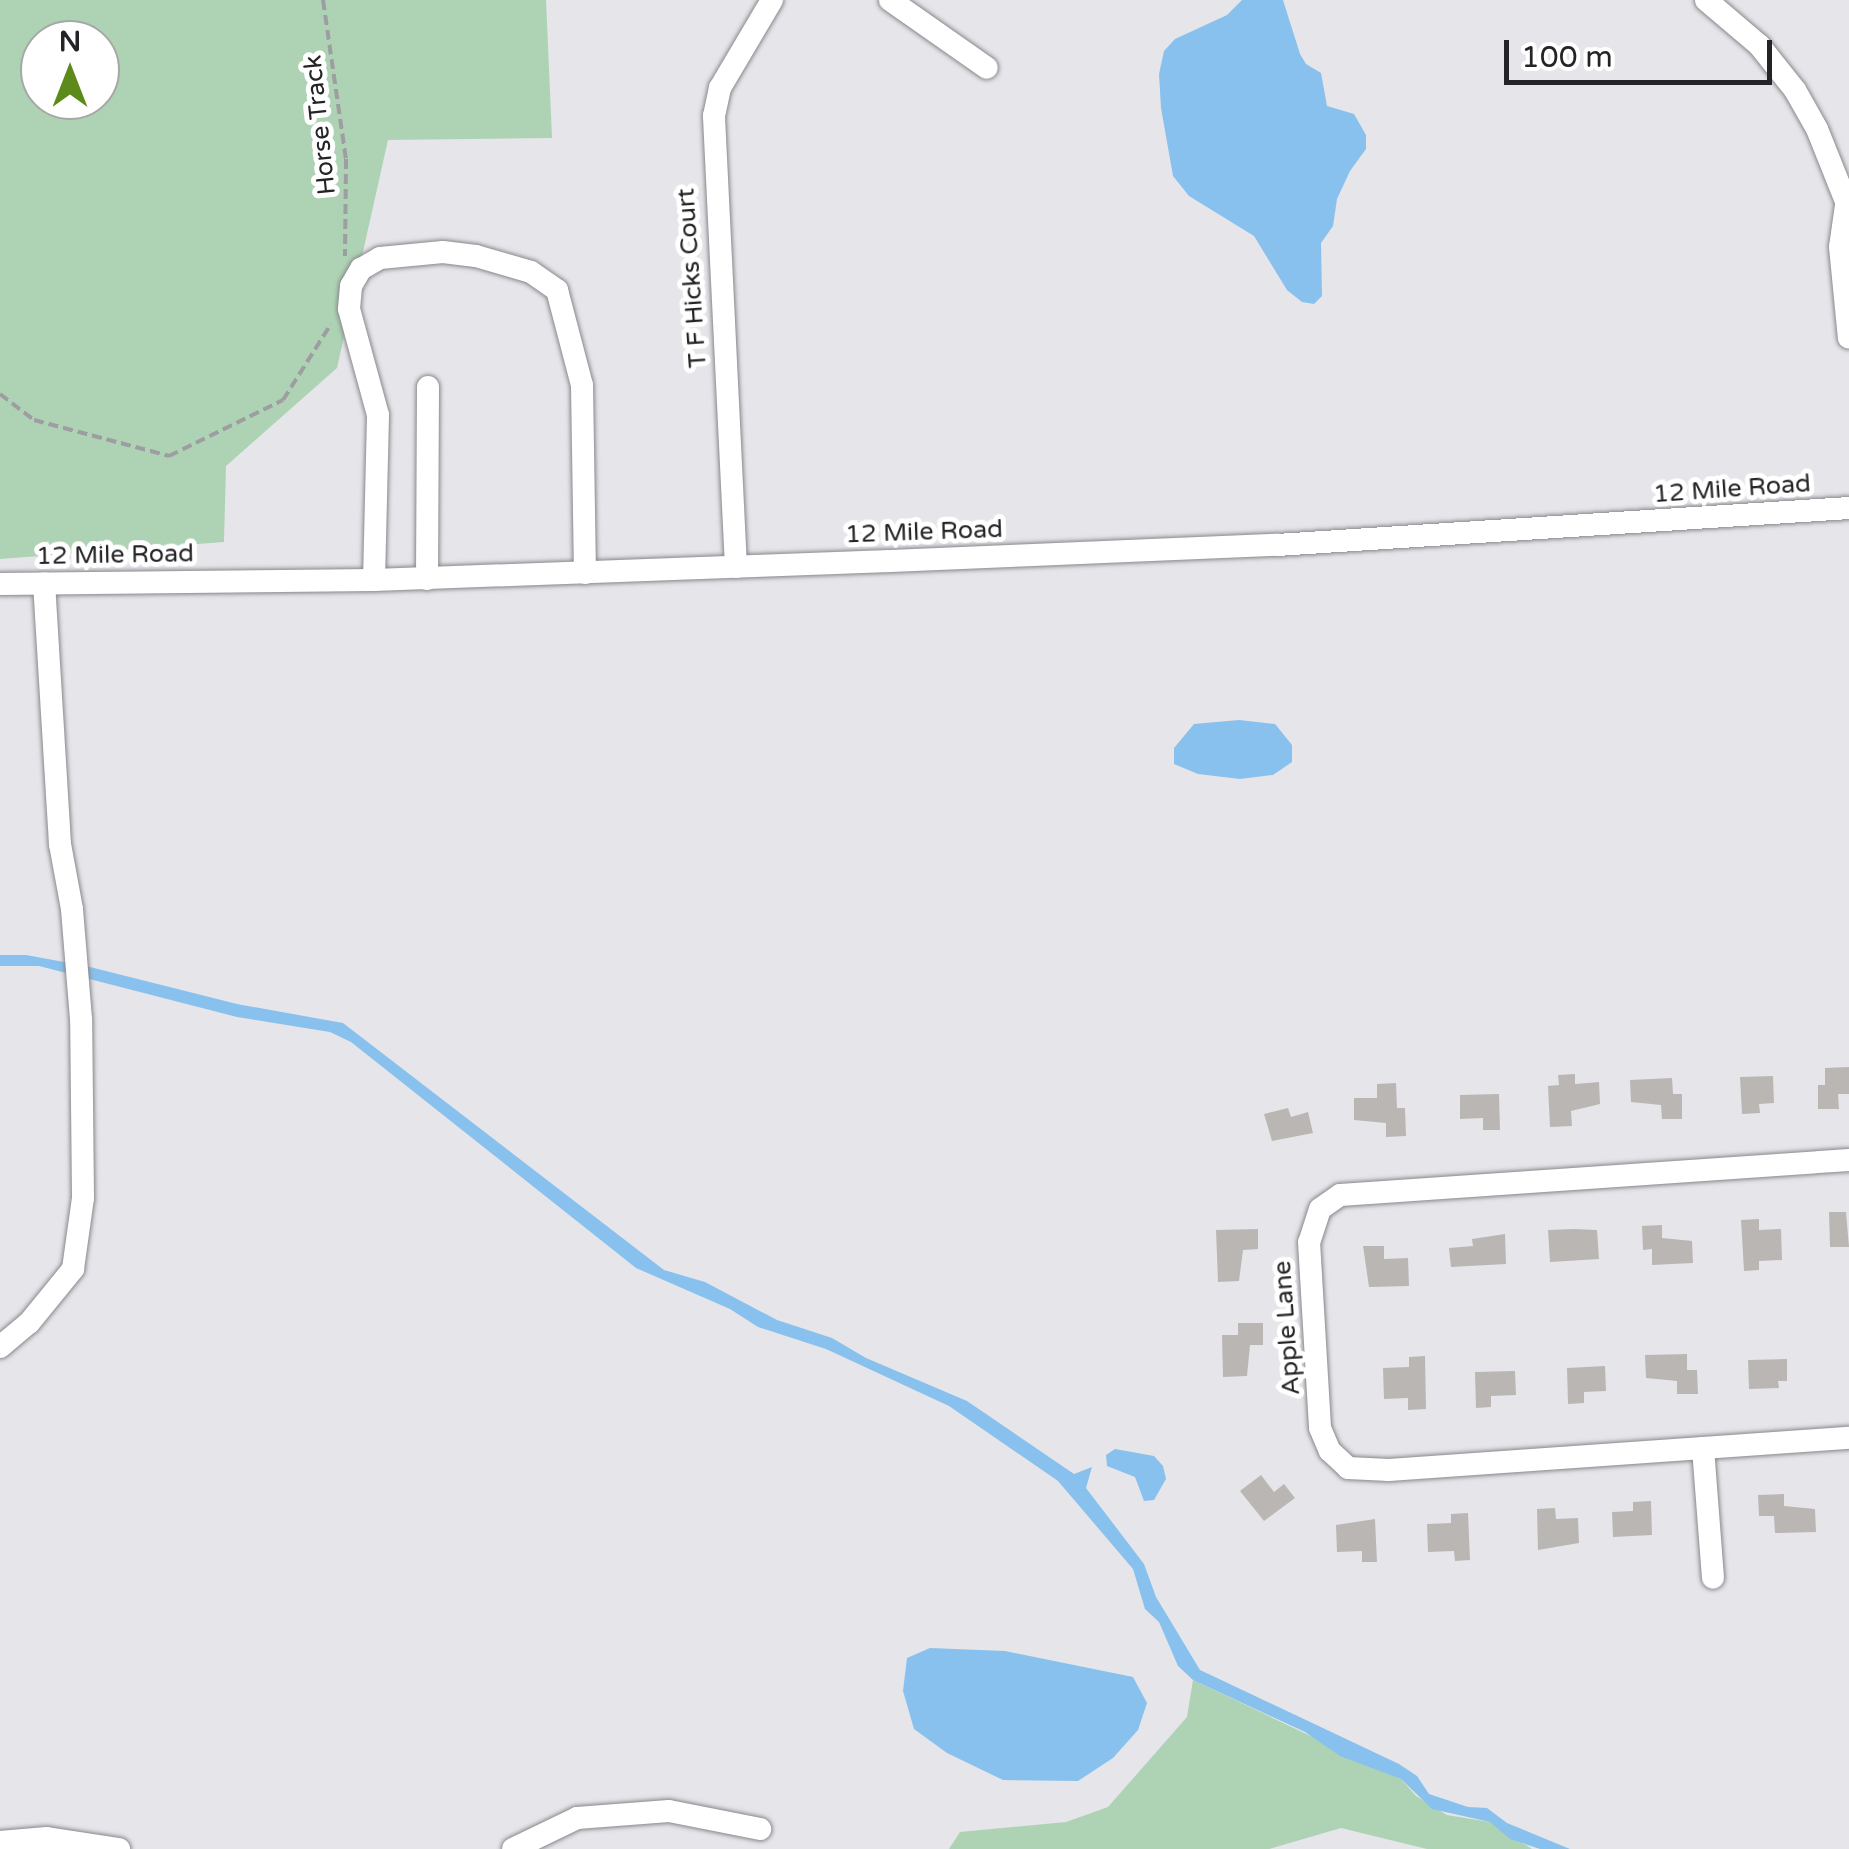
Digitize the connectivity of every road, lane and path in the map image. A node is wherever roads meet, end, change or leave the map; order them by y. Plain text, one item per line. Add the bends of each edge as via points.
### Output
1 (323, 0) edge
2 (772, 0) edge
3 (890, 0) edge
4 (1706, 0) edge
5 (987, 68) dead end
6 (1848, 207) edge
7 (345, 268) dead end
8 (334, 312) dead end
9 (1849, 338) edge
10 (428, 386) dead end
11 (0, 394) edge
12 (1849, 508) edge
13 (736, 567) junction
14 (585, 573) junction
15 (427, 578) junction
16 (374, 580) junction
17 (44, 583) junction
18 (0, 584) edge
19 (1849, 1160) edge
20 (0, 1347) edge
21 (1849, 1438) edge
22 (1703, 1448) junction
23 (1713, 1578) dead end
24 (760, 1829) dead end
25 (0, 1842) edge
26 (119, 1849) edge
27 (513, 1849) edge

1 - 7 path, Horse Track via 346,158
2 - 13 street, T F Hicks Court via 720,88 714,116
3 - 5 street
4 - 6 street via 1759,45 1796,90
6 - 9 street via 1840,247
8 - 11 path via 283,400 168,456 34,420
10 - 15 street
12 - 13 street, 12 Mile Road via 1294,544
13 - 14 street, 12 Mile Road
14 - 15 street, 12 Mile Road
14 - 16 street via 582,385 557,290 531,272 444,252 380,258 361,269 352,286 349,309 378,415
15 - 16 street, 12 Mile Road
16 - 17 street, 12 Mile Road
17 - 18 street, 12 Mile Road
17 - 20 street via 58,825 82,1019 82,1198 73,1268 30,1323
19 - 22 street, Apple Lane via 1362,1192 1320,1209 1309,1242 1320,1428 1348,1468
21 - 22 street, Apple Lane
22 - 23 street
24 - 27 street via 669,1811 577,1818
25 - 26 street via 48,1838

